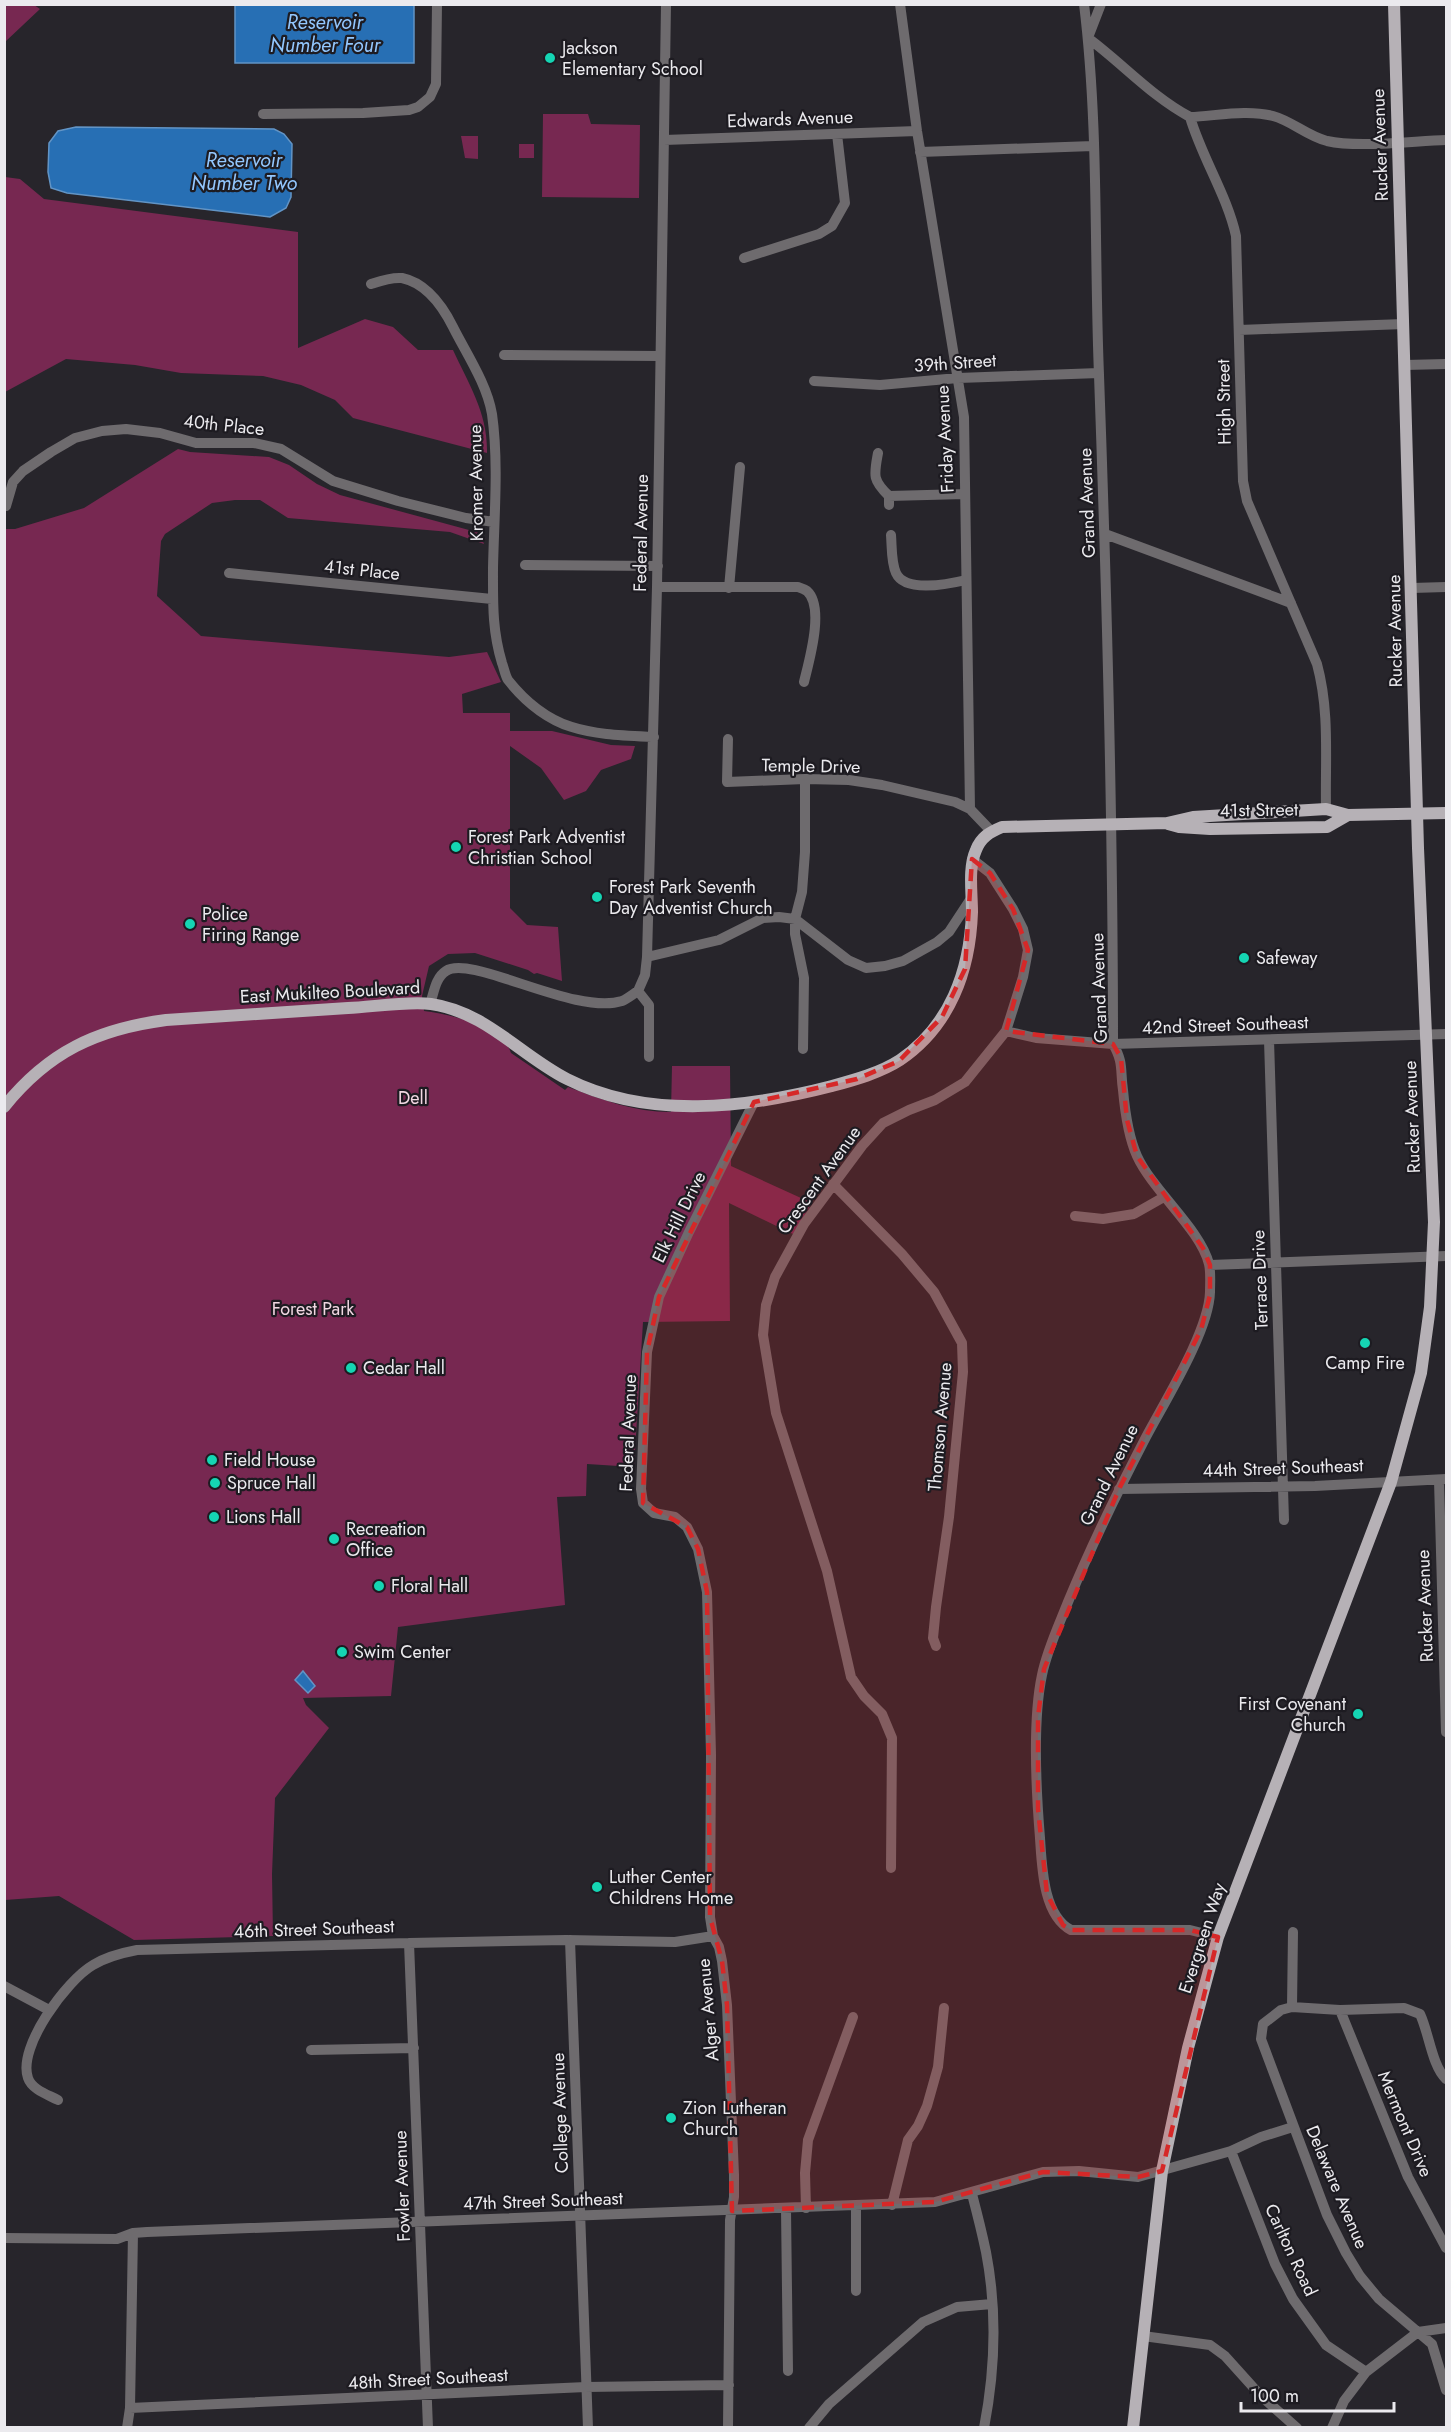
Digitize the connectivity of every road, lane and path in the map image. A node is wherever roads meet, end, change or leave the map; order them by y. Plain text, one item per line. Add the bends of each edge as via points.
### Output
1 (437, 4) edge
2 (666, 4) edge
3 (900, 4) edge
4 (1084, 4) edge
5 (1101, 4) edge
6 (1394, 4) edge
7 (1088, 38) junction
8 (263, 114) dead end
9 (1190, 117) junction
10 (917, 131) junction
11 (837, 134) junction
12 (664, 140) junction
13 (1446, 140) edge
14 (1398, 142) junction
15 (1093, 146) junction
16 (920, 152) junction
17 (744, 258) dead end
18 (370, 284) dead end
19 (1404, 324) junction
20 (1239, 330) junction
21 (504, 355) dead end
22 (660, 356) junction
23 (1446, 364) edge
24 (1405, 365) junction
25 (1099, 373) junction
26 (958, 378) junction
27 (814, 381) dead end
28 (878, 453) dead end
29 (740, 467) dead end
30 (965, 494) junction
31 (6, 506) dead end
32 (494, 522) junction
33 (1105, 534) junction
34 (891, 535) dead end
35 (525, 565) dead end
36 (658, 566) junction
37 (229, 573) dead end
38 (966, 580) junction
39 (657, 587) junction
40 (1446, 587) edge
41 (729, 588) junction
42 (1412, 588) junction
43 (492, 600) junction
44 (1291, 603) junction
45 (804, 682) dead end
46 (654, 737) junction
47 (728, 739) dead end
48 (805, 779) junction
49 (970, 809) junction
50 (1326, 809) junction
51 (1418, 812) junction
52 (1260, 813) junction
53 (1446, 813) edge
54 (1348, 815) junction
55 (1113, 823) junction
56 (1167, 823) junction
57 (1260, 828) junction
58 (992, 832) junction
59 (972, 859) junction
60 (972, 897) junction
61 (795, 919) junction
62 (647, 957) junction
63 (638, 991) junction
64 (430, 1004) junction
65 (1005, 1031) junction
66 (1446, 1034) edge
67 (1427, 1035) junction
68 (1269, 1040) junction
69 (1113, 1044) junction
70 (803, 1048) dead end
71 (649, 1057) dead end
72 (754, 1102) junction
73 (4, 1107) edge
74 (833, 1184) junction
75 (1164, 1197) junction
76 (1075, 1216) dead end
77 (1440, 1257) edge
78 (1276, 1263) junction
79 (1210, 1265) junction
80 (647, 1352) joint
81 (1443, 1480) edge
82 (1391, 1482) junction
83 (1282, 1486) junction
84 (1119, 1489) junction
85 (1284, 1520) dead end
86 (707, 1592) joint
87 (936, 1646) dead end
88 (1446, 1706) edge
89 (1446, 1732) edge
90 (891, 1868) dead end
91 (1293, 1932) dead end
92 (712, 1936) junction
93 (1218, 1937) junction
94 (570, 1940) junction
95 (409, 1943) junction
96 (4, 1986) edge
97 (1292, 2007) junction
98 (944, 2008) dead end
99 (49, 2010) junction
100 (1340, 2010) junction
101 (854, 2017) dead end
102 (414, 2048) junction
103 (311, 2050) dead end
104 (1446, 2079) edge
105 (58, 2100) dead end
106 (1293, 2127) junction
107 (1231, 2151) junction
108 (1162, 2171) junction
109 (972, 2194) junction
110 (892, 2205) junction
111 (856, 2206) junction
112 (806, 2208) junction
113 (786, 2209) junction
114 (732, 2211) junction
115 (581, 2217) junction
116 (419, 2222) junction
117 (133, 2233) junction
118 (4, 2238) edge
119 (1446, 2248) edge
120 (855, 2291) dead end
121 (992, 2304) junction
122 (1446, 2328) edge
123 (1418, 2332) junction
124 (1143, 2336) junction
125 (788, 2371) dead end
126 (1366, 2372) junction
127 (729, 2385) junction
128 (586, 2387) junction
129 (1446, 2390) edge
130 (428, 2396) junction
131 (129, 2408) junction
132 (127, 2427) edge
133 (428, 2427) edge
134 (588, 2427) edge
135 (729, 2427) edge
136 (809, 2427) edge
137 (984, 2427) edge
138 (1133, 2427) edge
139 (1297, 2427) edge
140 (1332, 2427) edge

1 - 8 street via 436,84 418,107
2 - 12 street, Federal Avenue
3 - 10 street, Friday Avenue
4 - 7 street, Grand Avenue
5 - 7 street
6 - 14 main road, Rucker Avenue
7 - 9 street via 1126,67 1151,93
7 - 15 street, Grand Avenue
9 - 14 street via 1250,113 1291,123 1325,141
9 - 20 street, High Street via 1233,220
10 - 11 street, Edwards Avenue
10 - 16 street, Friday Avenue
11 - 12 street, Edwards Avenue
11 - 17 street via 845,202 832,226 819,234
12 - 22 street, Federal Avenue
13 - 14 street
14 - 19 main road, Rucker Avenue
15 - 16 street
15 - 25 street, Grand Avenue
16 - 26 street, Friday Avenue
18 - 32 street, Kromer Avenue via 403,278 441,304 492,410
19 - 20 street
19 - 24 main road, Rucker Avenue
20 - 44 street, High Street via 1243,481 1247,501
21 - 22 street
22 - 36 street, Federal Avenue
23 - 24 street
24 - 42 main road, Rucker Avenue
25 - 26 street, 39th Street
25 - 33 street, Grand Avenue
26 - 27 street, 39th Street via 880,385
26 - 30 street, Friday Avenue via 965,434
28 - 30 street via 877,485 889,500
29 - 41 street
30 - 38 street, Friday Avenue
31 - 32 street, 40th Place via 13,482 51,452 75,438 126,429 196,443 254,443 280,448 333,481 398,501
32 - 43 street, Kromer Avenue
33 - 44 street
33 - 55 street, Grand Avenue
34 - 38 street via 894,567 903,582 945,584
35 - 36 street
36 - 39 street, Federal Avenue
37 - 43 street, 41st Place
38 - 49 street, Friday Avenue
39 - 41 street
39 - 46 street, Federal Avenue
40 - 42 street
41 - 45 street via 798,587 807,591 813,600 814,625
42 - 51 main road, Rucker Avenue
43 - 46 street, Kromer Avenue via 494,638 507,678 539,711 570,728 601,735
44 - 50 street, High Street via 1322,685 1326,714
46 - 62 street, Federal Avenue
47 - 48 street, Temple Drive via 727,782
48 - 49 street, Temple Drive via 882,785
48 - 61 street via 804,872
49 - 58 street
50 - 52 main road, 41st Street
50 - 54 main road, 41st Street
51 - 53 main road, 41st Street
51 - 54 main road, 41st Street
51 - 67 main road, Rucker Avenue
52 - 56 main road, 41st Street via 1193,817
52 - 57 main road
54 - 57 main road, 41st Street via 1327,827
55 - 56 main road, 41st Street
55 - 58 main road, 41st Street via 1002,827
55 - 69 street, Grand Avenue
56 - 57 main road, 41st Street via 1191,829
58 - 59 main road via 982,839
59 - 60 main road, East Mukilteo Boulevard
59 - 65 street, Crescent Avenue via 990,873 1013,909 1028,950
60 - 61 street via 949,932 937,942 885,966 866,968 848,960
60 - 72 main road, East Mukilteo Boulevard via 969,949 958,992 921,1042 899,1061 857,1079
61 - 62 street via 763,918 719,940
61 - 70 street via 804,978
62 - 63 street, Federal Avenue
63 - 64 street via 623,1001 581,1001 456,967 437,979
63 - 71 street via 649,1005
64 - 72 main road, East Mukilteo Boulevard via 484,1022 565,1078 605,1096 688,1106
64 - 73 main road, East Mukilteo Boulevard via 132,1024 77,1045 45,1064
65 - 69 street, 42nd Street Southeast via 1036,1038
65 - 74 street, Crescent Avenue via 964,1082 883,1124
66 - 67 street, 42nd Street Southeast
67 - 68 street, 42nd Street Southeast
67 - 77 main road, Rucker Avenue
68 - 69 street, 42nd Street Southeast
68 - 78 street, Terrace Drive
69 - 75 street, Grand Avenue via 1121,1058 1127,1120 1137,1156
72 - 80 street, Elk Hill Drive via 659,1297
74 - 87 street, Thomson Avenue via 934,1292 962,1343 963,1372 949,1517 933,1638
74 - 90 street, Crescent Avenue via 804,1224 775,1277 766,1305 763,1335 776,1413 827,1571 851,1677 882,1714 892,1738
75 - 76 street via 1134,1214 1103,1219
75 - 79 street, Grand Avenue via 1203,1248
77 - 78 street
77 - 82 main road, Rucker Avenue via 1426,1347
78 - 79 street
78 - 83 street, Terrace Drive
79 - 84 street, Grand Avenue via 1210,1295 1201,1330
80 - 86 street, Federal Avenue via 643,1503 654,1513 675,1517 687,1527 698,1549
81 - 82 street, 44th Street Southeast
81 - 88 street, Rucker Avenue
82 - 83 street, 44th Street Southeast
82 - 93 main road, Evergreen Way
83 - 84 street, 44th Street Southeast
83 - 85 street, Terrace Drive
84 - 93 street, Grand Avenue via 1077,1581 1042,1676 1037,1737 1043,1875 1054,1910 1071,1930 1190,1930
86 - 92 street, Alger Avenue
88 - 89 street, Rucker Avenue
91 - 97 street
92 - 94 street, 46th Street Southeast via 675,1942
92 - 114 street, Alger Avenue via 719,1947 727,2006
93 - 108 main road, Evergreen Way via 1188,2048
94 - 95 street, 46th Street Southeast
94 - 115 street, College Avenue
95 - 99 street, 46th Street Southeast via 137,1950 115,1954 91,1966
95 - 102 street, Fowler Avenue
96 - 99 street
97 - 100 street
97 - 106 street, Delaware Avenue via 1263,2024 1261,2038
98 - 110 street via 938,2067 927,2106 908,2140
99 - 105 street, 46th Street Southeast via 31,2049 28,2078
100 - 104 street via 1404,2008 1420,2014 1440,2073
100 - 119 street, Mermont Drive via 1408,2176
101 - 112 street via 808,2140
102 - 103 street
102 - 116 street, Fowler Avenue
106 - 107 street, 47th Street Southeast
106 - 123 street, Delaware Avenue via 1328,2215 1360,2276 1379,2299
107 - 108 street, 47th Street Southeast
107 - 126 street, Carlton Road via 1293,2300 1326,2345
108 - 109 street, 47th Street Southeast via 1138,2177 1043,2172
108 - 124 main road, Evergreen Way
109 - 110 street, 47th Street Southeast
109 - 121 street via 987,2254
110 - 111 street, 47th Street Southeast
111 - 112 street, 47th Street Southeast
111 - 120 street
112 - 113 street, 47th Street Southeast
113 - 114 street, 47th Street Southeast
113 - 125 street
114 - 115 street, 47th Street Southeast
114 - 127 street, Alger Avenue
115 - 116 street, 47th Street Southeast
115 - 128 street, College Avenue
116 - 117 street, 47th Street Southeast
116 - 130 street, Fowler Avenue
117 - 118 street, 47th Street Southeast via 117,2239
117 - 131 street
121 - 136 street via 957,2307 923,2322 829,2404
121 - 137 street via 994,2366
122 - 123 street
123 - 126 street
123 - 129 street, Delaware Avenue via 1432,2344
124 - 138 main road, Evergreen Way
124 - 139 street via 1210,2345
126 - 140 street via 1344,2401
127 - 128 street, 48th Street Southeast
127 - 135 street, Alger Avenue
128 - 130 street, 48th Street Southeast
128 - 134 street, College Avenue
130 - 131 street, 48th Street Southeast
130 - 133 street, Fowler Avenue
131 - 132 street

